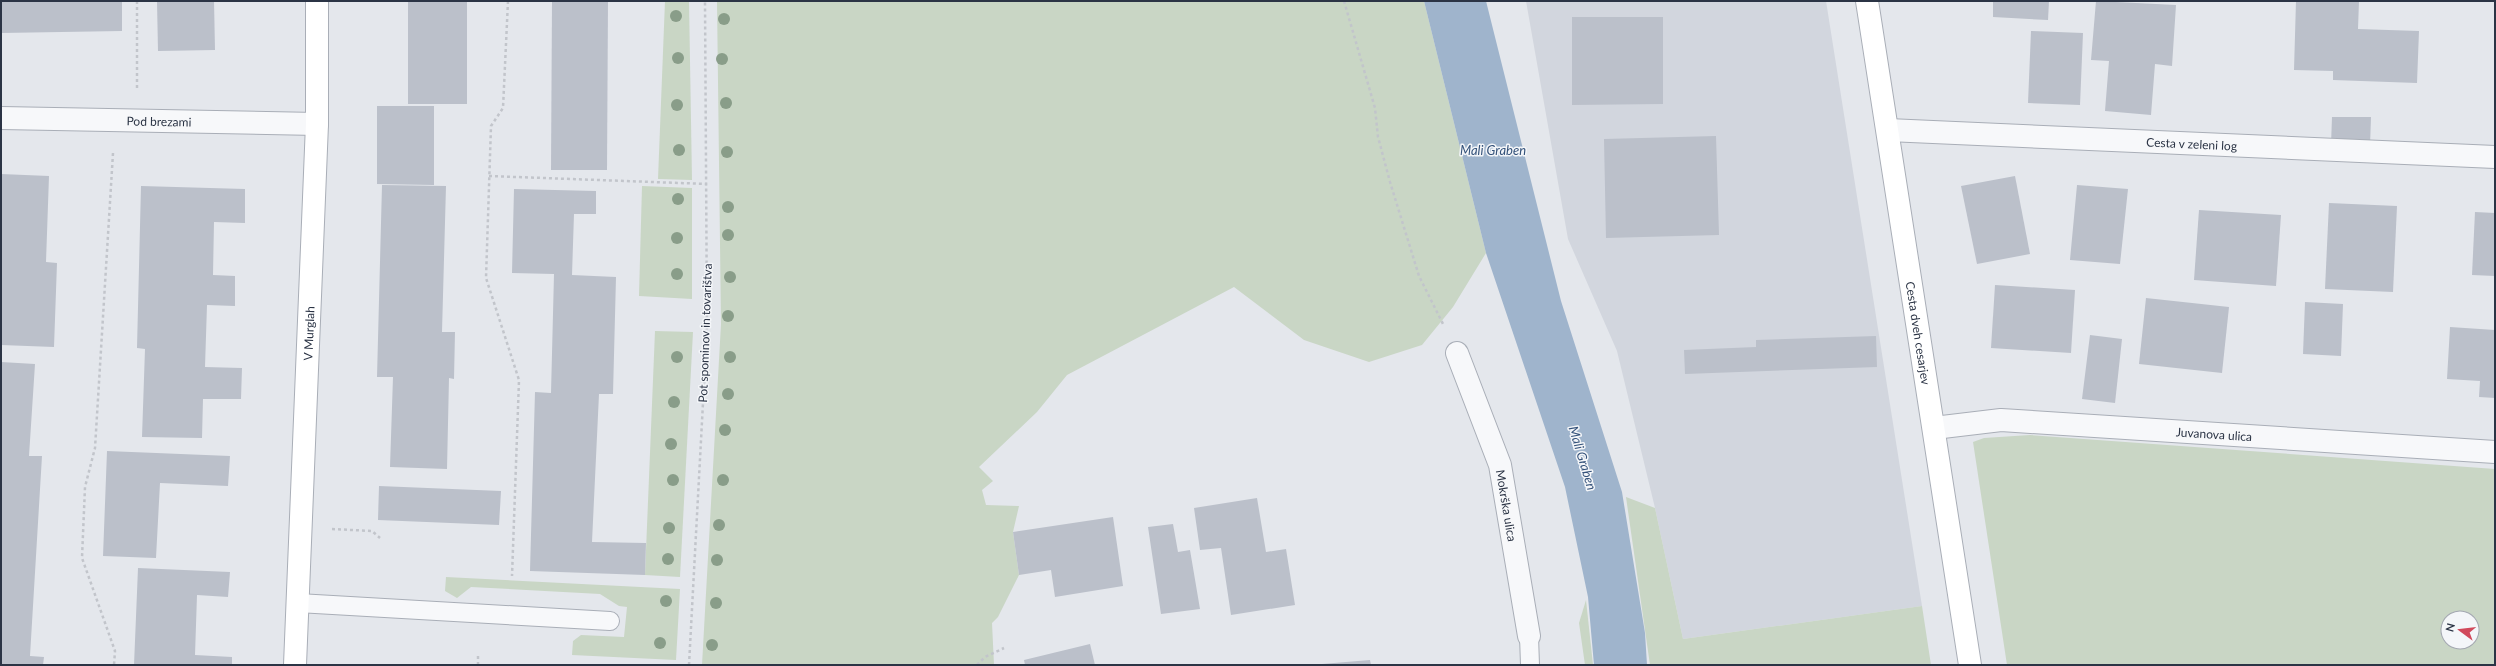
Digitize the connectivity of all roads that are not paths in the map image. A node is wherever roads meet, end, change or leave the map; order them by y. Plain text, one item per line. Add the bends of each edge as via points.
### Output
1 (317, 1) edge
2 (1867, 1) edge
3 (1, 118) edge
4 (318, 124) junction
5 (1888, 130) junction
6 (2495, 157) edge
7 (1457, 353) road end
8 (1934, 428) junction
9 (2495, 452) edge
10 (298, 603) junction
11 (610, 620) dead end
12 (1529, 636) joint
13 (295, 665) edge
14 (1530, 665) edge
15 (1970, 665) edge

1 - 4 street, V Murglah
2 - 5 street, Cesta dveh cesarjev
3 - 4 street, Pod brezami
4 - 10 street, V Murglah
5 - 6 street, Cesta v zeleni log
5 - 8 street, Cesta dveh cesarjev
7 - 12 street, Mokrška ulica via 1500,465
8 - 9 street, Juvanova ulica via 2001,420
8 - 15 street, Cesta dveh cesarjev
10 - 11 lane
10 - 13 street, V Murglah
12 - 14 lane, Mokrška ulica

